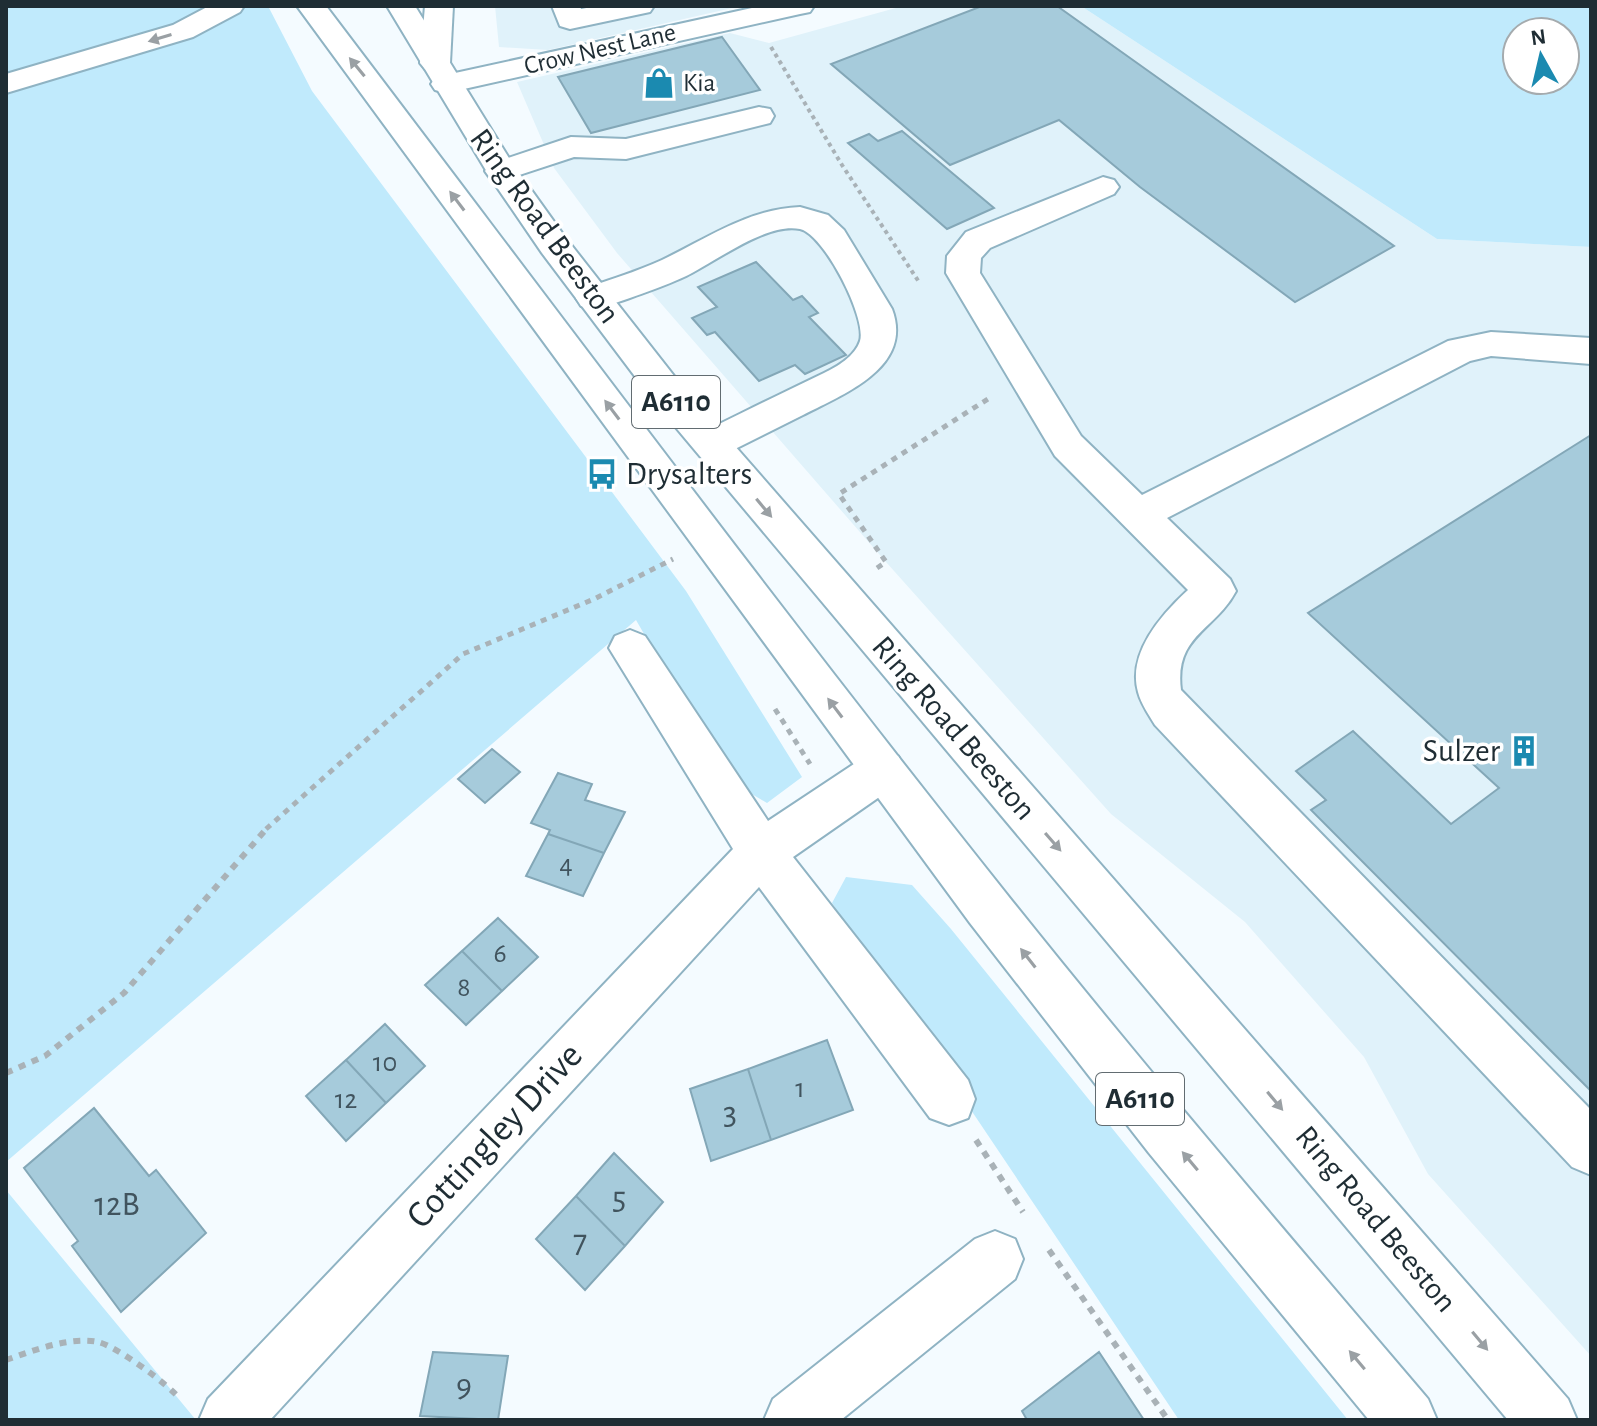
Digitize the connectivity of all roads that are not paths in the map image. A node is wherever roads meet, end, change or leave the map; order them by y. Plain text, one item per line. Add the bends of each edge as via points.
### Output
1 (207, 6) edge
2 (230, 6) edge
3 (311, 6) edge
4 (401, 6) edge
5 (439, 6) edge
6 (566, 6) edge
7 (640, 6) edge
8 (800, 6) edge
9 (34, 47) dead end
10 (440, 73) junction
11 (6, 84) edge
12 (759, 116) dead end
13 (501, 171) junction
14 (1103, 187) dead end
15 (593, 298) junction
16 (1591, 351) edge
17 (712, 444) junction
18 (1138, 515) junction
19 (630, 648) dead end
20 (882, 770) junction
21 (761, 852) junction
22 (949, 1099) road end
23 (1591, 1148) edge
24 (1021, 1239) road end
25 (208, 1414) edge
26 (794, 1420) edge
27 (1407, 1420) edge
28 (1547, 1420) edge

1 - 9 main road
2 -> 11 main road via 183,31
20 -> 3 main road, Ring Road Beeston / A6110
4 - 10 main road, Ring Road Beeston / A6110
5 - 10 main road
6 - 7 main road via 570,20
8 - 10 main road, Crow Nest Lane
10 - 13 main road, Ring Road Beeston / A6110
12 - 13 main road via 626,149 571,147
13 - 15 main road, Ring Road Beeston / A6110
14 - 18 main road via 978,240 964,256 963,273 1068,446
15 - 17 main road, Ring Road Beeston / A6110
15 - 17 main road via 673,268 767,222 807,219 828,232 876,313 875,351 862,368 843,379
16 - 18 main road via 1491,344 1461,350
17 -> 28 main road, Ring Road Beeston / A6110
18 - 23 main road via 1215,591 1171,636 1159,667 1159,690 1171,712
19 - 21 main road
20 - 21 main road, Cottingley Drive
27 -> 20 main road, Ring Road Beeston / A6110 via 1158,1122
21 - 22 main road
21 - 25 main road, Cottingley Drive
24 - 26 main road

